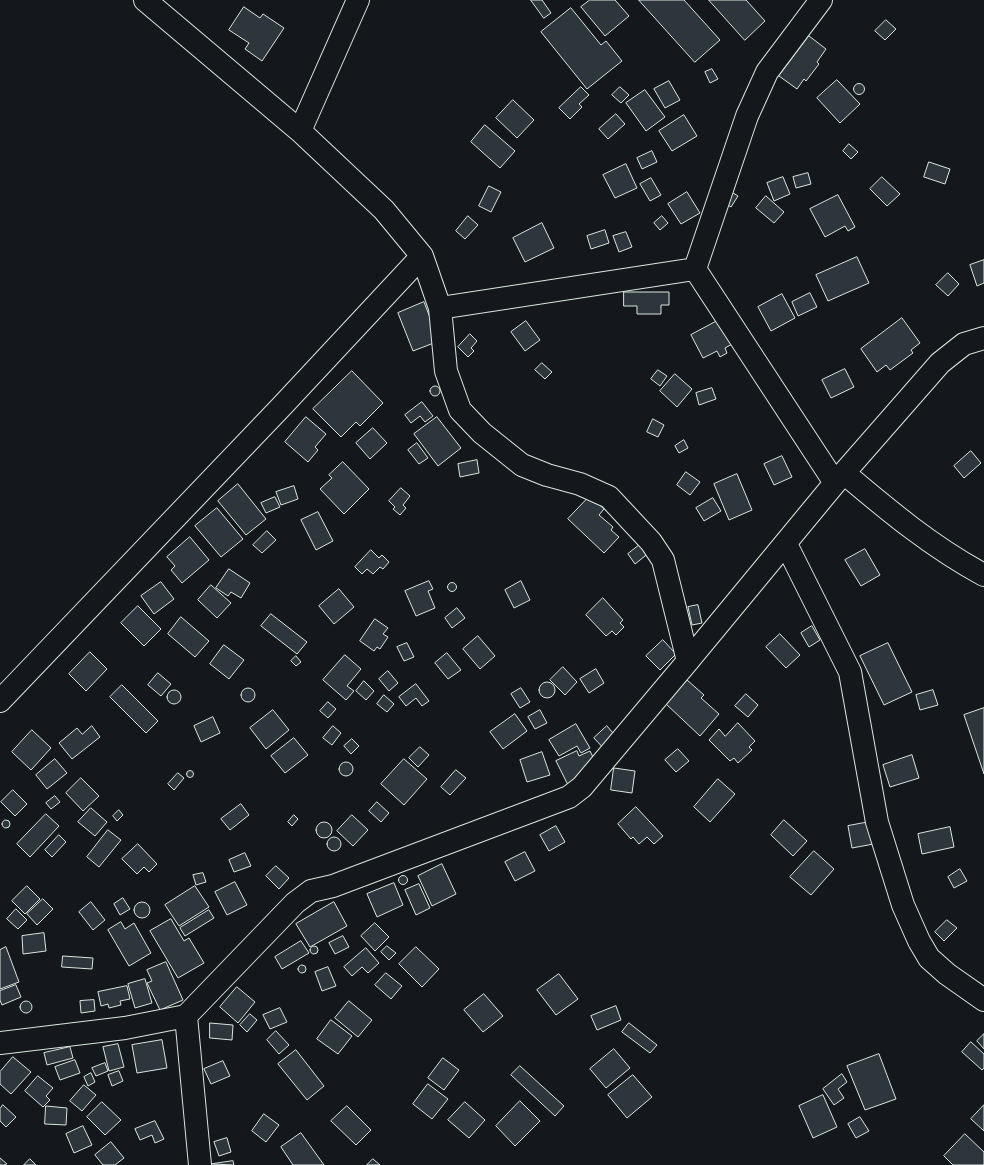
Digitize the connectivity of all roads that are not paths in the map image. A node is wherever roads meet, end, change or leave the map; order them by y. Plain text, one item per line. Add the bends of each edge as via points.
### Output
1 (144, 0) edge
2 (358, 0) edge
3 (821, 0) edge
4 (300, 131) junction
5 (422, 256) junction
6 (695, 269) junction
7 (440, 308) junction
8 (984, 338) edge
9 (840, 478) junction
10 (786, 544) junction
11 (984, 575) edge
12 (688, 661) junction
13 (0, 701) edge
14 (984, 1000) edge
15 (186, 1016) junction
16 (0, 1043) edge
17 (200, 1165) edge

1 - 4 street
2 - 4 street
3 - 6 street via 767,72 747,116
4 - 5 street via 384,210
5 - 7 street
5 - 13 street
6 - 7 street
6 - 9 street
7 - 12 street via 446,371 460,410 482,433 522,465 580,484 609,497 651,542 663,560
8 - 9 street via 964,344 940,363
9 - 10 street
9 - 11 street via 956,560
10 - 12 street
10 - 14 street via 850,672 877,822 903,905 929,958 946,974
12 - 15 street via 582,786 569,797 333,886 311,891 295,903
15 - 16 street via 125,1028
15 - 17 street

